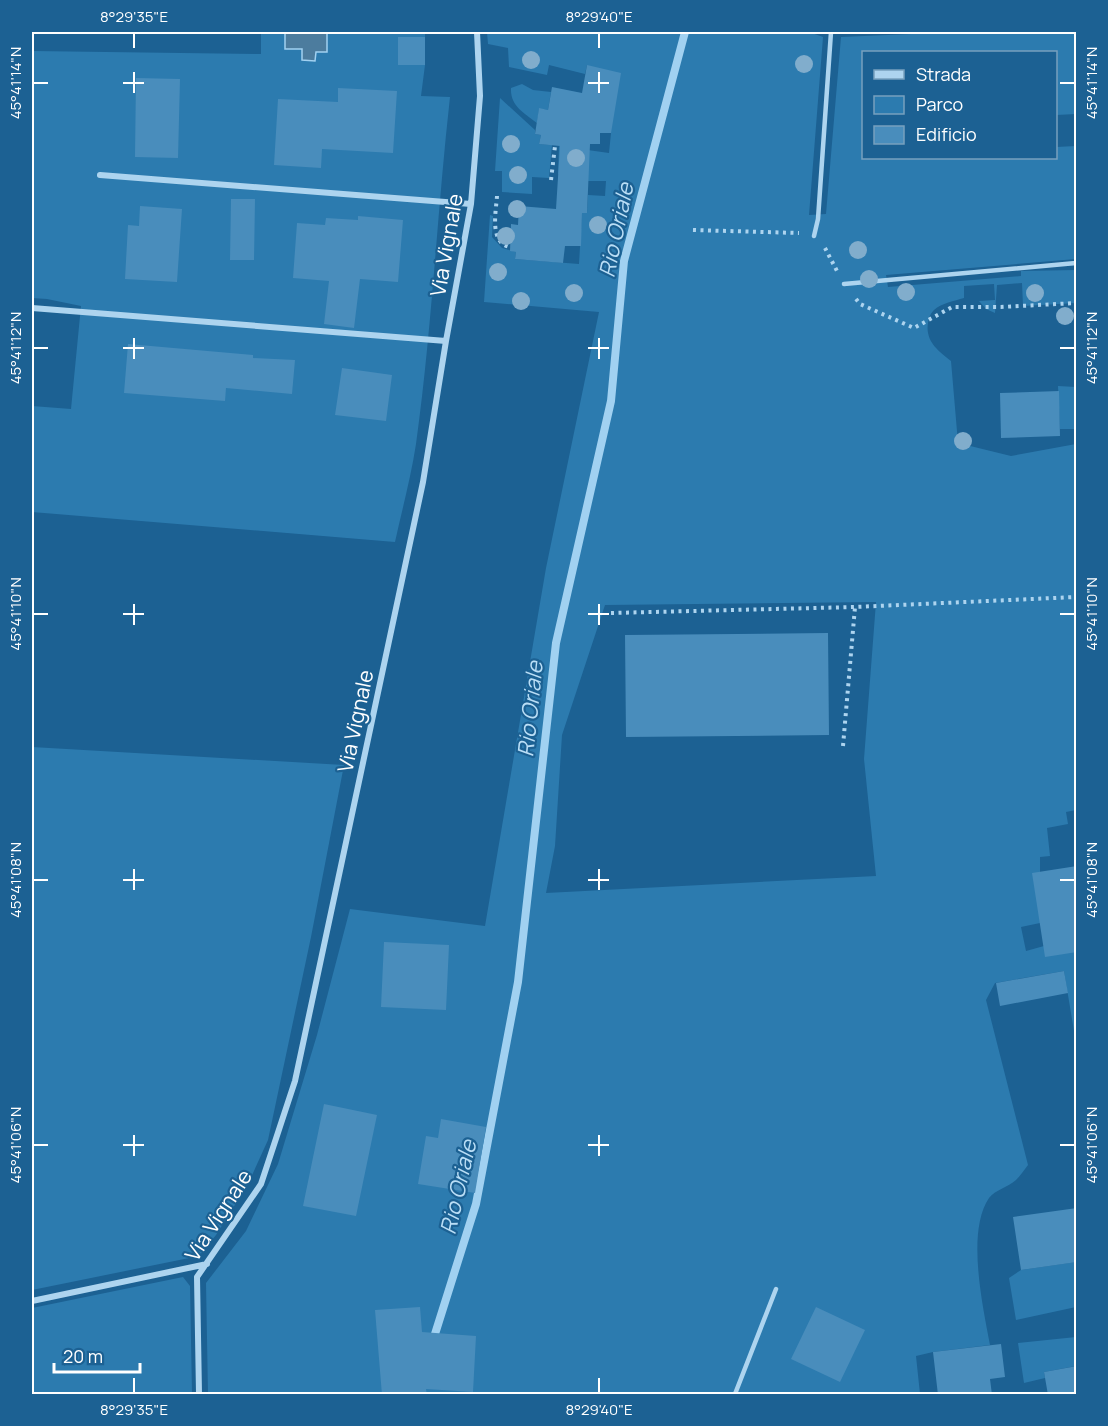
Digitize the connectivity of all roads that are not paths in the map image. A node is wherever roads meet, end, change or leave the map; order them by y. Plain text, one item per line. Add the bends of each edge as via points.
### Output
1 (477, 32) edge
2 (831, 32) edge
3 (100, 175) dead end
4 (471, 204) junction
5 (814, 236) dead end
6 (1077, 263) edge
7 (844, 284) dead end
8 (32, 308) edge
9 (446, 341) junction
10 (207, 1264) junction
11 (776, 1289) dead end
12 (32, 1301) edge
13 (199, 1395) edge
14 (735, 1395) edge

1 - 4 street, Via Vignale via 480,96
2 - 5 lane
3 - 4 street
4 - 9 street, Via Vignale
6 - 7 lane
8 - 9 street
9 - 10 street, Via Vignale via 423,482 295,1081 261,1184
10 - 12 street
10 - 13 street, Via Vignale via 197,1278
11 - 14 lane

